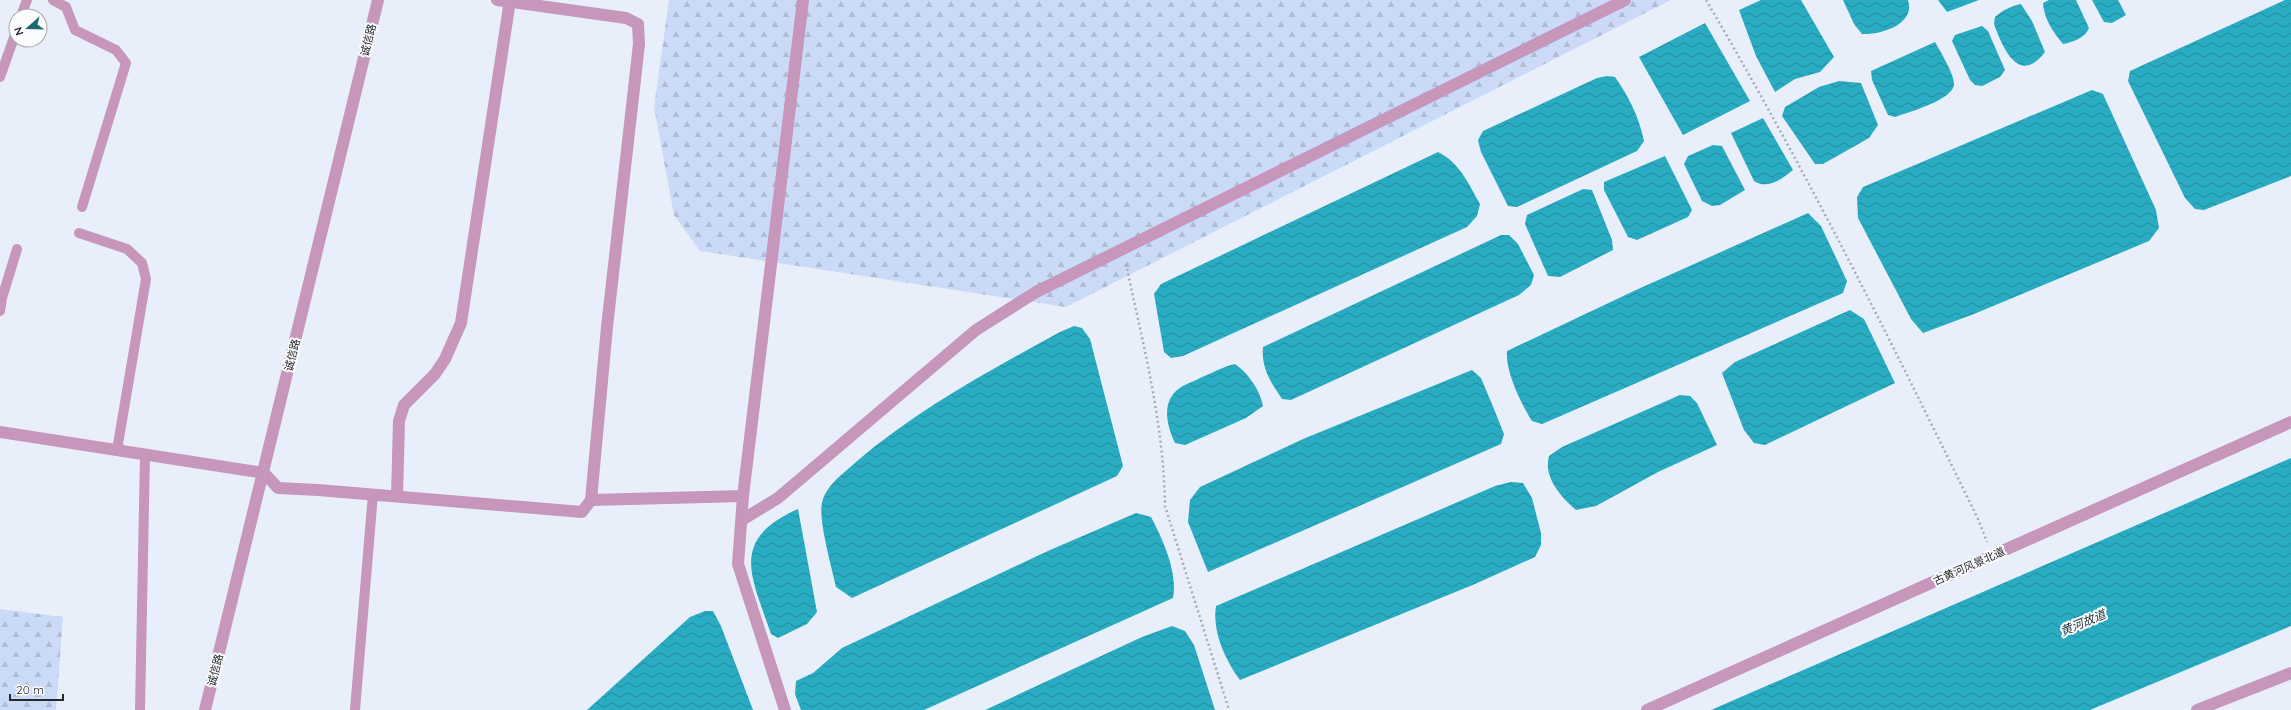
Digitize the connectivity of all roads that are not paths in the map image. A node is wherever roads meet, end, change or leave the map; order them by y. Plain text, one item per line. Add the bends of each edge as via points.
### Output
1 (53, 0) edge
2 (378, 0) edge
3 (497, 0) edge
4 (803, 0) edge
5 (1625, 0) edge
6 (510, 1) edge
7 (68, 4) edge
8 (10, 48) edge
9 (0, 77) edge
10 (82, 207) dead end
11 (79, 233) dead end
12 (17, 249) dead end
13 (0, 310) edge
14 (2291, 422) edge
15 (0, 432) edge
16 (117, 450) junction
17 (145, 454) junction
18 (264, 473) junction
19 (373, 494) junction
20 (397, 496) junction
21 (744, 496) junction
22 (591, 500) junction
23 (742, 520) junction
24 (2291, 673) edge
25 (140, 710) edge
26 (205, 710) edge
27 (355, 710) edge
28 (785, 710) edge
29 (1647, 710) edge
30 (2197, 710) edge

1 - 7 lane
2 - 18 street, 诚信路
3 - 6 street
4 - 21 street
5 - 23 street via 1036,292 976,330 778,498
6 - 20 street via 461,323 445,359 435,374 404,405 399,421
6 - 22 street via 626,18 638,24 639,44 608,319
7 - 10 lane via 75,30 116,50 126,63
8 - 9 lane
11 - 16 lane via 127,249 142,263 146,279
12 - 13 lane
14 - 29 street, 古黄河风景北道
15 - 16 street
16 - 17 street
17 - 18 street
17 - 25 lane
18 - 19 street via 278,488
18 - 26 street, 诚信路
19 - 20 street
19 - 27 lane
20 - 22 street via 582,512
21 - 22 street
21 - 23 street
23 - 28 street via 738,564
24 - 30 street

